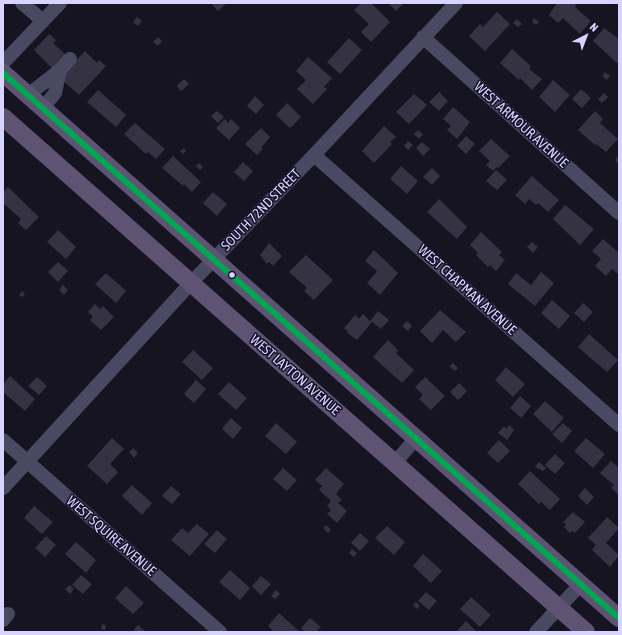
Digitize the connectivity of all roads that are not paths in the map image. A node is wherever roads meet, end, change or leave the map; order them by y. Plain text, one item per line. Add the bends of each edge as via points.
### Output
1 (22, 3) edge
2 (60, 3) edge
3 (456, 3) edge
4 (43, 22) junction
5 (423, 37) junction
6 (70, 59) dead end
7 (3, 63) edge
8 (60, 70) junction
9 (3, 73) edge
10 (28, 95) junction
11 (43, 108) junction
12 (3, 117) edge
13 (314, 155) junction
14 (619, 213) edge
15 (213, 259) junction
16 (191, 283) junction
17 (619, 425) edge
18 (416, 438) junction
19 (3, 440) edge
20 (27, 461) junction
21 (394, 463) junction
22 (3, 488) edge
23 (581, 584) junction
24 (559, 608) junction
25 (619, 618) edge
26 (220, 632) edge
27 (536, 632) edge
28 (586, 632) edge

1 - 4 street
2 - 4 street
3 - 5 street, SOUTH 72ND STREET
4 - 7 street
5 - 13 street, SOUTH 72ND STREET
5 - 14 street, WEST ARMOUR AVENUE
6 - 8 street
8 - 10 street
8 - 11 street via 55,93
9 - 10 main road
10 - 11 main road
11 - 15 main road
12 - 16 main road, WEST LAYTON AVENUE
13 - 15 street, SOUTH 72ND STREET
13 - 17 street, WEST CHAPMAN AVENUE
15 - 16 street, SOUTH 72ND STREET
15 - 18 main road
16 - 20 street, SOUTH 72ND STREET
16 - 21 main road, WEST LAYTON AVENUE
18 - 21 street
18 - 23 main road
19 - 20 street, WEST SQUIRE AVENUE
20 - 22 street, SOUTH 72ND STREET
20 - 26 street, WEST SQUIRE AVENUE
21 - 24 main road, WEST LAYTON AVENUE
23 - 24 street
23 - 25 main road
24 - 27 street
24 - 28 main road, WEST LAYTON AVENUE

